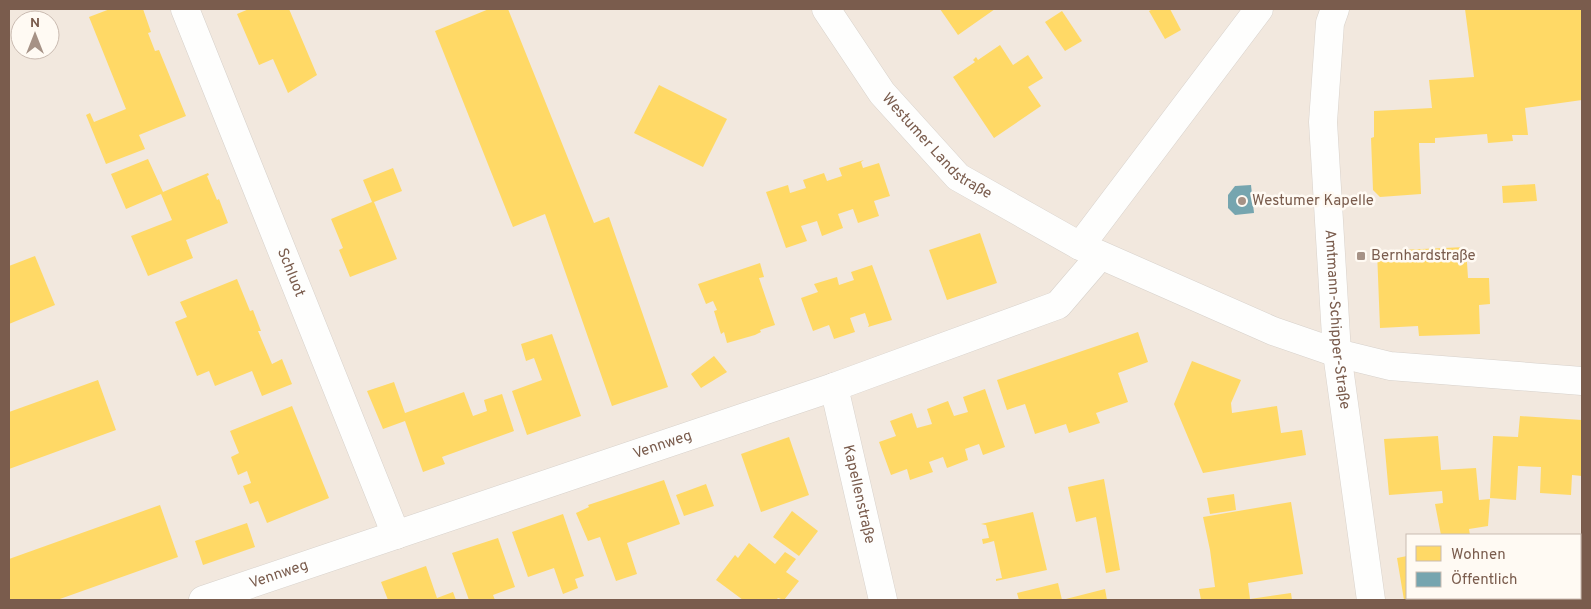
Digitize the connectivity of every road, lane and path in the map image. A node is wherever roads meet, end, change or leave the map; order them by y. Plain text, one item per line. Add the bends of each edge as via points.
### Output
1 (185, 9) edge
2 (826, 9) edge
3 (1259, 9) edge
4 (1335, 9) edge
5 (1090, 251) junction
6 (1337, 353) junction
7 (1582, 381) edge
8 (834, 387) junction
9 (396, 535) junction
10 (203, 600) edge
11 (883, 600) edge
12 (1371, 600) edge

1 - 9 street, Schluot
2 - 5 street, Westumer Landstraße via 882,93 958,178
3 - 5 street
4 - 6 street, Amtmann-Schipper-Straße via 1330,23 1323,122
5 - 6 street, Westumer Landstraße via 1273,331
5 - 8 street, Vennweg via 1058,305
6 - 7 street via 1390,366
6 - 12 street, Amtmann-Schipper-Straße
8 - 9 street, Vennweg
8 - 11 street, Kapellenstraße
9 - 10 street, Vennweg

